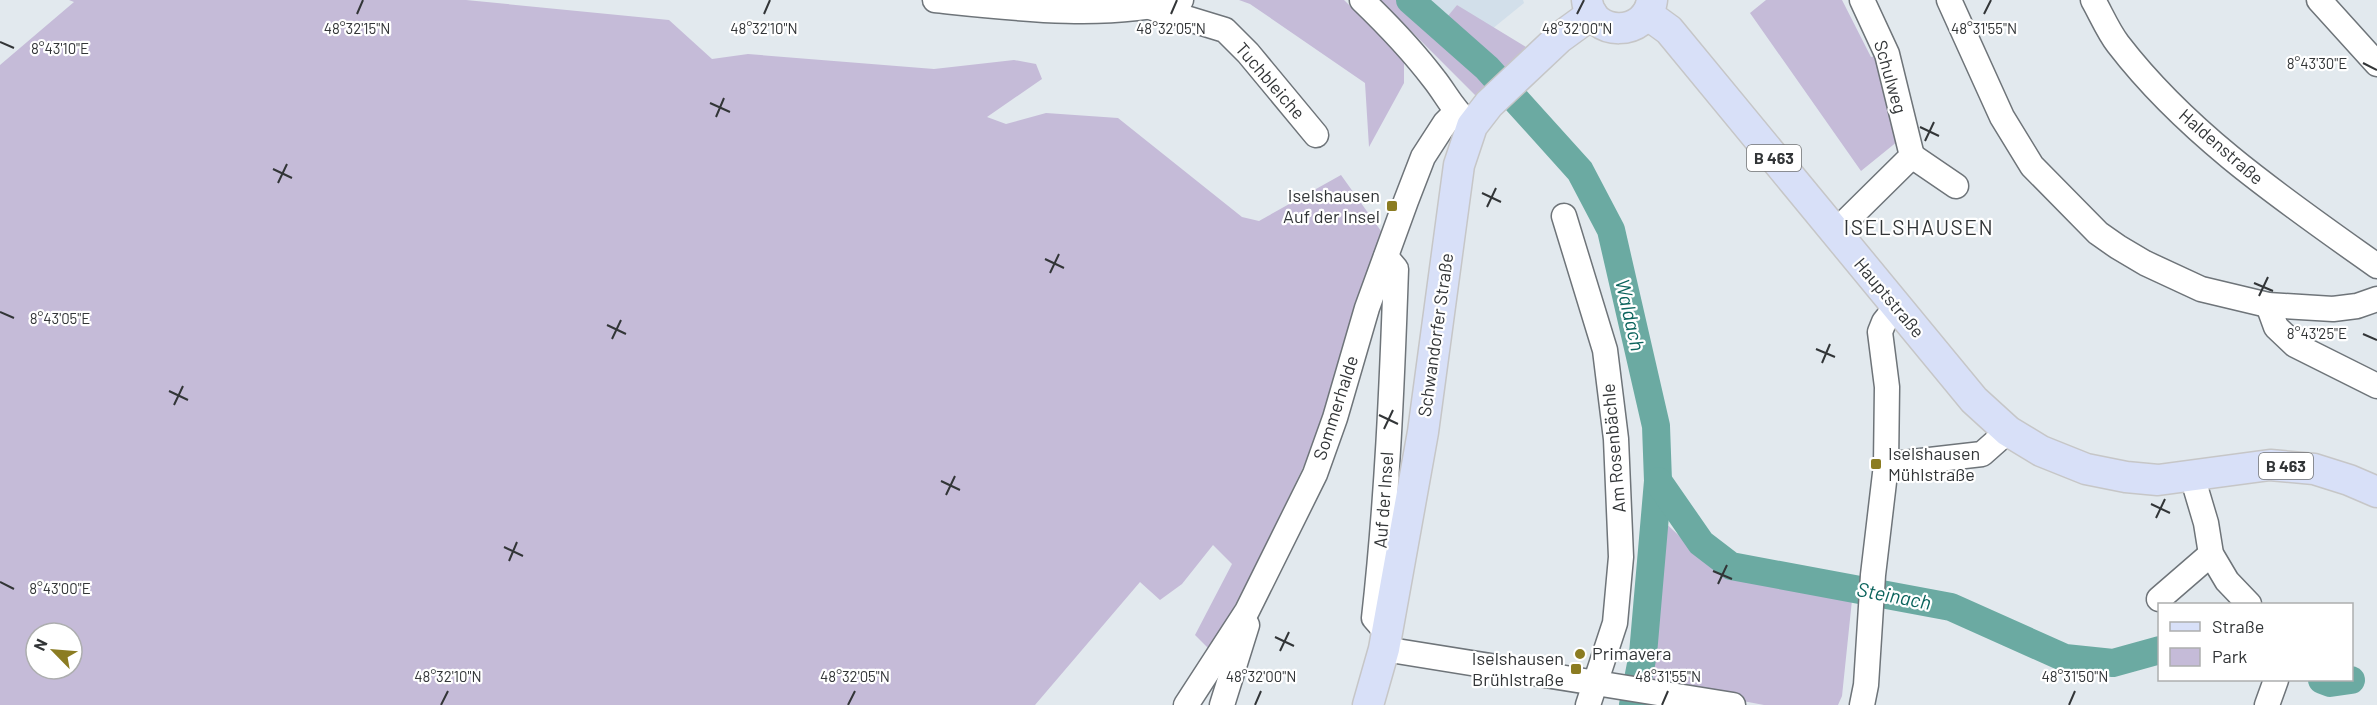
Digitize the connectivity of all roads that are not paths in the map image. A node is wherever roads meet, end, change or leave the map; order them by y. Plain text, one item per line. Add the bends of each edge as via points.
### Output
1 (935, 0) edge
2 (1181, 0) edge
3 (1362, 0) edge
4 (1862, 0) edge
5 (1948, 0) edge
6 (2093, 0) edge
7 (2319, 0) edge
8 (1590, 7) edge
9 (1650, 7) edge
10 (1153, 8) junction
11 (2377, 64) edge
12 (1464, 119) junction
13 (1316, 135) dead end
14 (1912, 156) junction
15 (1956, 186) dead end
16 (1564, 216) dead end
17 (1835, 232) junction
18 (1386, 257) junction
19 (2377, 266) edge
20 (2377, 299) edge
21 (2268, 305) junction
22 (1896, 307) junction
23 (2377, 386) edge
24 (2008, 431) junction
25 (1886, 465) junction
26 (2193, 476) junction
27 (2377, 492) edge
28 (2211, 554) junction
29 (2159, 599) dead end
30 (2248, 603) edge
31 (1247, 611) junction
32 (1386, 641) junction
33 (2276, 681) edge
34 (1599, 691) edge
35 (1186, 705) edge
36 (1221, 705) edge
37 (1368, 705) edge
38 (1733, 705) edge
39 (1862, 705) edge
40 (2267, 705) edge

1 - 10 street, Tuchbleiche via 1084,11
2 - 10 street, Tuchbleiche
3 - 12 street via 1414,54
4 - 14 street, Schulweg via 1887,54
5 - 21 street via 2002,117 2032,166 2098,232 2145,263 2201,289
6 - 19 street, Haldenstraße via 2117,42 2179,113 2276,195
7 - 11 street
8 - 9 main road via 1608,27 1619,29 1640,22
8 - 12 main road, Schwandorfer Straße via 1497,97
9 - 17 main road, Hauptstraße / B 463
10 - 13 street, Tuchbleiche via 1225,30
12 - 18 street, Sommerhalde via 1445,123 1424,158
12 - 32 main road, Schwandorfer Straße via 1423,432
14 - 15 street
14 - 17 street
16 - 34 street, Am Rosenbächle via 1605,350 1616,439 1621,557 1615,623
17 - 22 main road, Hauptstraße / B 463
18 - 31 street, Sommerhalde via 1315,474
18 - 32 street, Auf der Insel via 1396,269 1393,372 1374,618
20 - 21 street via 2333,309
21 - 23 street via 2276,327 2295,345
22 - 24 main road, Hauptstraße / B 463 via 1974,400
22 - 25 street via 1880,332 1887,387
24 - 25 street via 1982,454
24 - 26 main road, Hauptstraße / B 463 via 2041,451 2086,469 2158,480
25 - 39 street
26 - 27 main road, B 463 via 2270,465 2314,469
26 - 28 street
28 - 29 street
28 - 30 street via 2227,581
31 - 35 street
31 - 36 street, Sommerhalde via 1248,626
32 - 34 street
32 - 37 main road, Schwandorfer Straße
33 - 40 street
34 - 38 street via 1657,692

